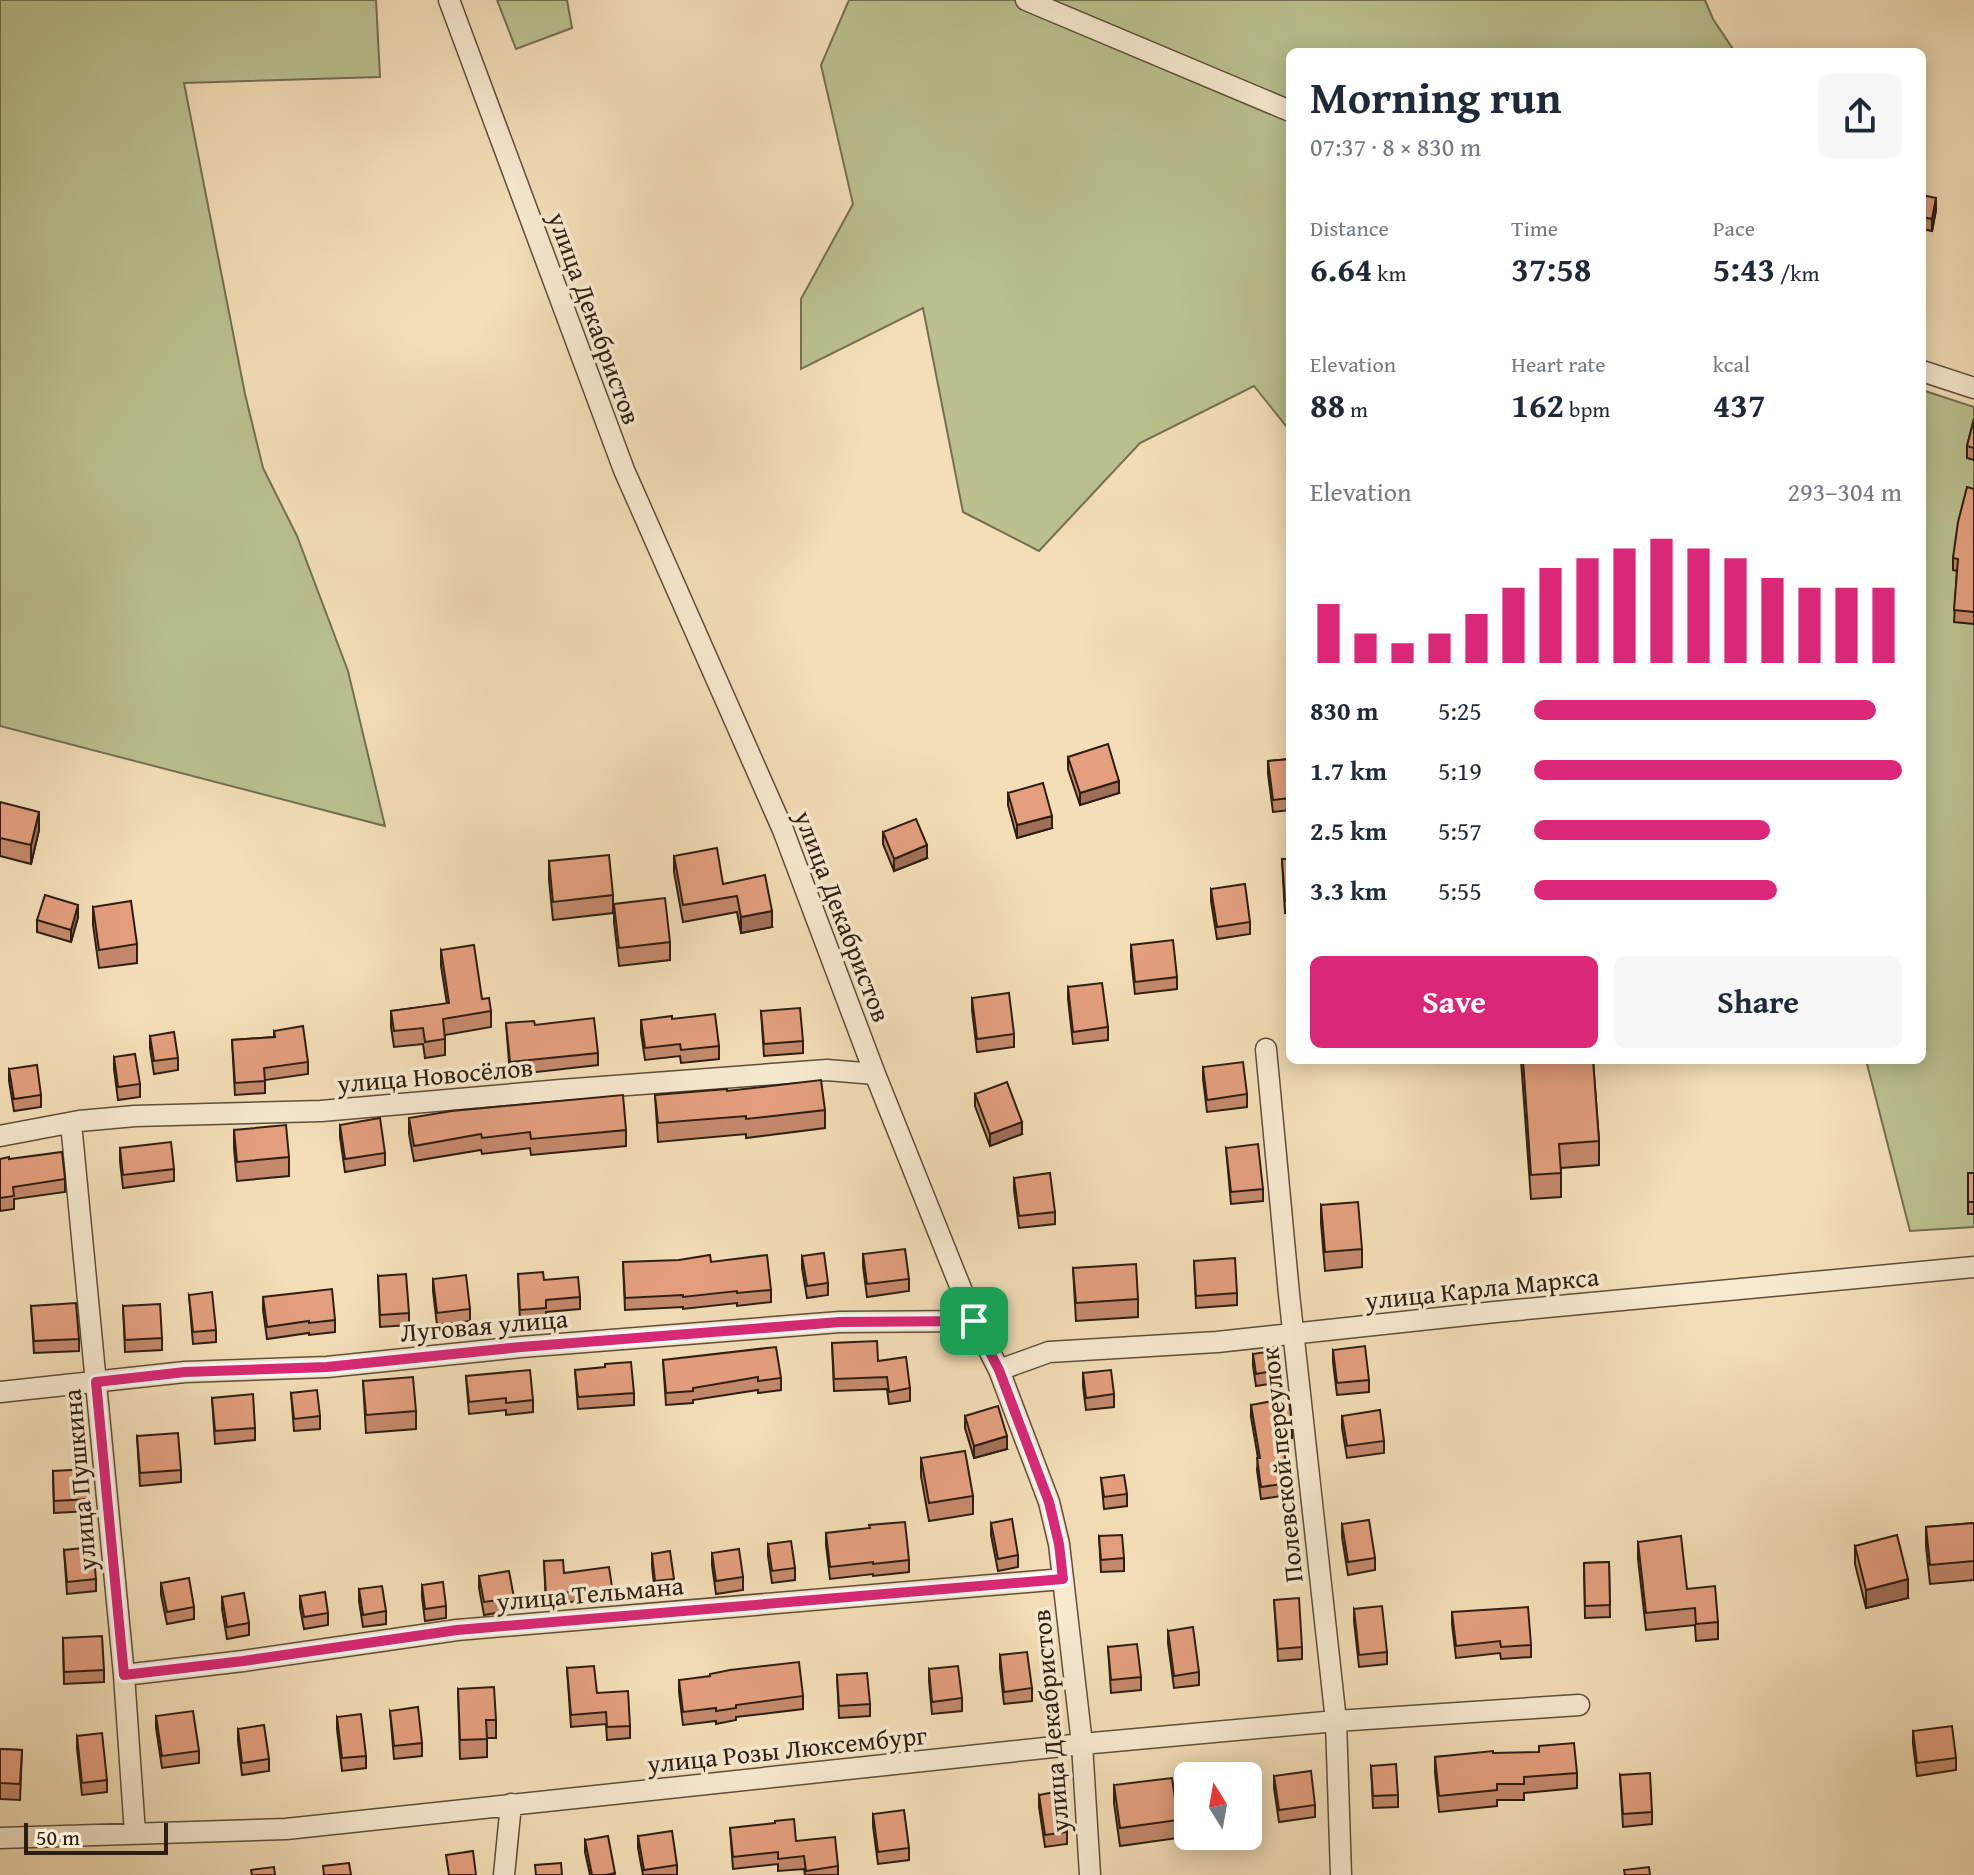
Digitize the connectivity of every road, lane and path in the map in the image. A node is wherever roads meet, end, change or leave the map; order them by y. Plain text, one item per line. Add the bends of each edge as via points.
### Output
1 (449, 0) edge
2 (1026, 0) edge
3 (1286, 109) edge
4 (1926, 372) edge
5 (1974, 388) edge
6 (1266, 1049) dead end
7 (875, 1074) junction
8 (71, 1123) junction
9 (0, 1136) edge
10 (1974, 1267) edge
11 (974, 1321) junction
12 (1293, 1333) junction
13 (999, 1370) junction
14 (96, 1382) junction
15 (0, 1392) edge
16 (1063, 1579) junction
17 (124, 1675) junction
18 (1579, 1705) dead end
19 (1336, 1721) junction
20 (1082, 1744) junction
21 (511, 1804) junction
22 (135, 1833) junction
23 (0, 1838) edge
24 (504, 1875) edge
25 (1090, 1875) edge
26 (1341, 1875) edge

1 - 7 street, улица Декабристов via 624,470 783,830
2 - 3 street
4 - 5 street
6 - 12 street, Полевской переулок
7 - 8 street, улица Новосёлов via 827,1070 321,1111
7 - 11 street, улица Декабристов
8 - 9 street, улица Новосёлов
8 - 14 street, улица Пушкина
10 - 12 street, улица Карла Маркса
11 - 13 street, улица Декабристов
11 - 14 street, Луговая улица via 825,1323
12 - 13 street, улица Карла Маркса via 1049,1352
12 - 19 street, Полевской переулок
13 - 16 street, улица Декабристов via 1049,1502
14 - 15 street, Луговая улица
14 - 17 street, улица Пушкина
16 - 17 street, улица Тельмана via 457,1630
16 - 20 street, улица Декабристов
17 - 22 street, улица Пушкина
18 - 19 street, улица Розы Люксембург
19 - 20 street, улица Розы Люксембург
19 - 26 street, Полевской переулок
20 - 21 street, улица Розы Люксембург
20 - 25 street, улица Декабристов
21 - 22 street, улица Розы Люксембург via 286,1829
21 - 24 street
22 - 23 street, улица Розы Люксембург

